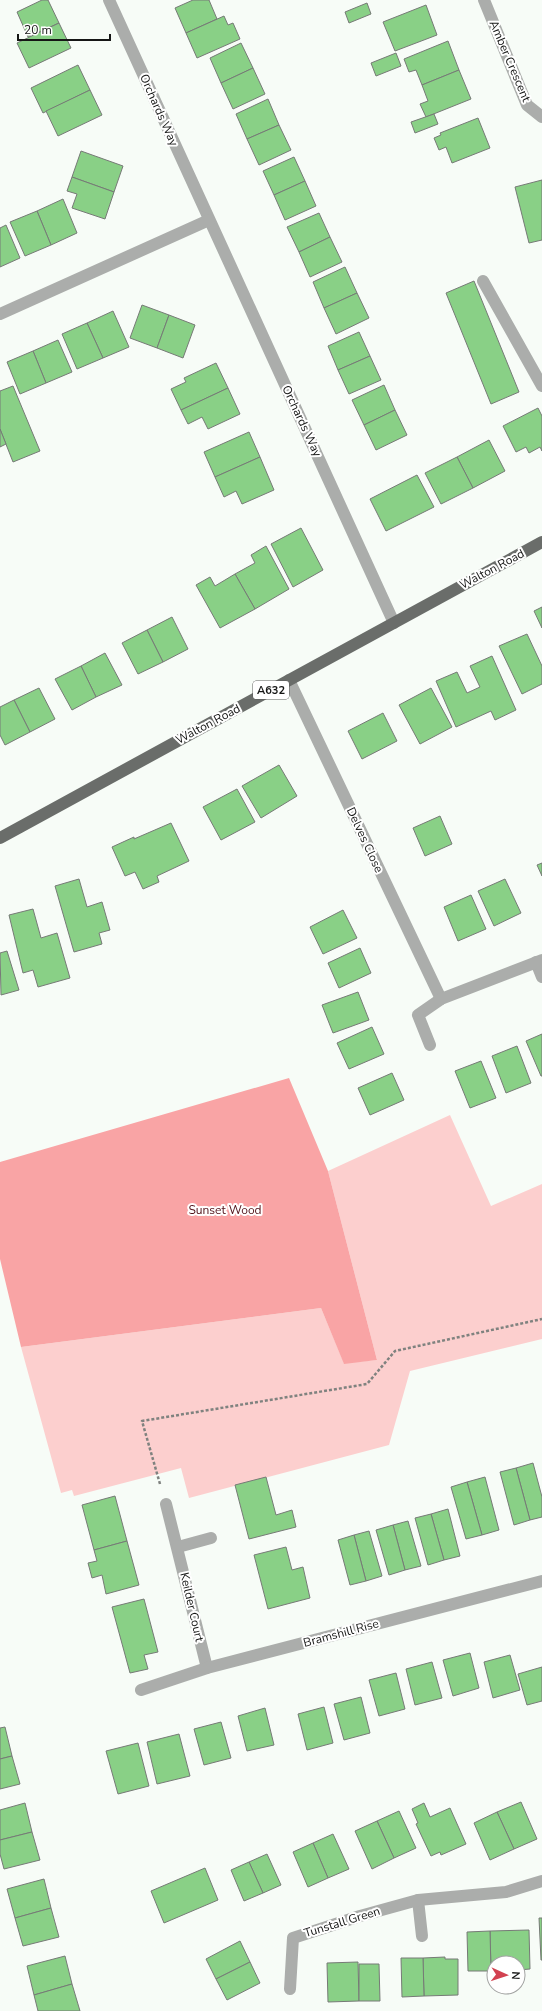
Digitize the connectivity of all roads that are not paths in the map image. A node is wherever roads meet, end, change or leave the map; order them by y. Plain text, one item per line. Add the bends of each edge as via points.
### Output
1 (109, 0) edge
2 (484, 0) edge
3 (542, 117) edge
4 (209, 220) junction
5 (483, 281) dead end
6 (0, 314) edge
7 (542, 386) edge
8 (542, 542) edge
9 (394, 623) junction
10 (289, 680) junction
11 (0, 838) edge
12 (539, 961) edge
13 (542, 977) edge
14 (441, 999) junction
15 (430, 1045) dead end
16 (166, 1504) road end
17 (210, 1538) dead end
18 (178, 1547) junction
19 (542, 1581) edge
20 (207, 1668) junction
21 (141, 1690) dead end
22 (542, 1881) edge
23 (418, 1900) junction
24 (422, 1936) dead end
25 (290, 1989) dead end

1 - 4 street, Orchards Way
2 - 3 street, Amber Crescent via 527,105
4 - 6 street
4 - 9 street, Orchards Way
5 - 7 street
8 - 9 main road, Walton Road / A632
9 - 10 main road, Walton Road / A632
10 - 11 main road, Walton Road / A632
10 - 14 street, Delves Close
12 - 13 street
12 - 14 street
14 - 15 street via 418,1015
16 - 18 street, Keilder Court
17 - 18 street
18 - 20 street, Keilder Court
19 - 20 street, Bramshill Rise
20 - 21 street, Bramshill Rise
22 - 23 street, Tunstall Green via 506,1892
23 - 24 street
23 - 25 street, Tunstall Green via 293,1938

